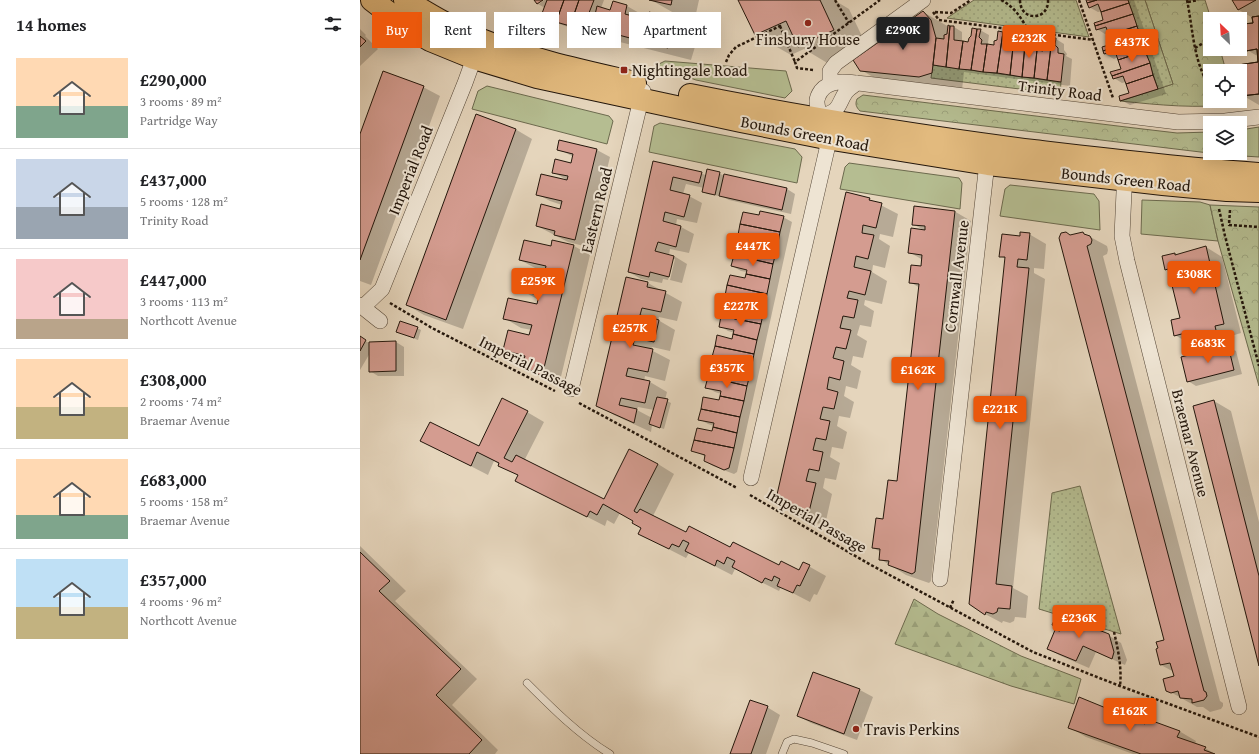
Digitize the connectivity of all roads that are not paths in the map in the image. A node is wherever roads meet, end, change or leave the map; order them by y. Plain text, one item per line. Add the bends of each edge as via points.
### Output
1 (405, 0) edge
2 (923, 0) edge
3 (381, 2) edge
4 (477, 49) junction
5 (830, 83) junction
6 (857, 83) junction
7 (643, 92) junction
8 (1259, 117) edge
9 (825, 124) junction
10 (988, 154) junction
11 (1125, 171) junction
12 (1259, 174) edge
13 (1259, 191) edge
14 (362, 306) edge
15 (380, 321) dead end
16 (570, 395) road end
17 (751, 478) dead end
18 (940, 579) dead end
19 (527, 683) dead end
20 (1239, 707) dead end
21 (610, 754) edge
22 (782, 754) edge
23 (844, 754) edge

1 - 4 main road, Bounds Green Road
2 - 5 street via 836,63 830,71
3 - 4 main road, Bounds Green Road via 406,26 430,40
4 - 7 main road, Bounds Green Road via 537,77
4 - 14 street, Imperial Road via 466,83 382,289
5 - 6 street, Trinity Road
5 - 9 street via 817,96 816,104
6 - 8 street, Trinity Road via 1178,122
6 - 9 street via 845,93 839,106
7 - 9 main road, Bounds Green Road via 745,106
7 - 16 street, Eastern Road
9 - 10 main road, Bounds Green Road via 912,135
9 - 17 street via 827,148
10 - 11 main road, Bounds Green Road
10 - 18 street, Cornwall Avenue
11 - 12 main road, Bounds Green Road via 1196,169
11 - 13 main road, Bounds Green Road via 1227,190
11 - 20 street, Braemar Avenue via 1122,236 1127,261
14 - 15 street, Imperial Road
19 - 21 lane via 562,718
22 - 23 lane via 787,742 794,739

